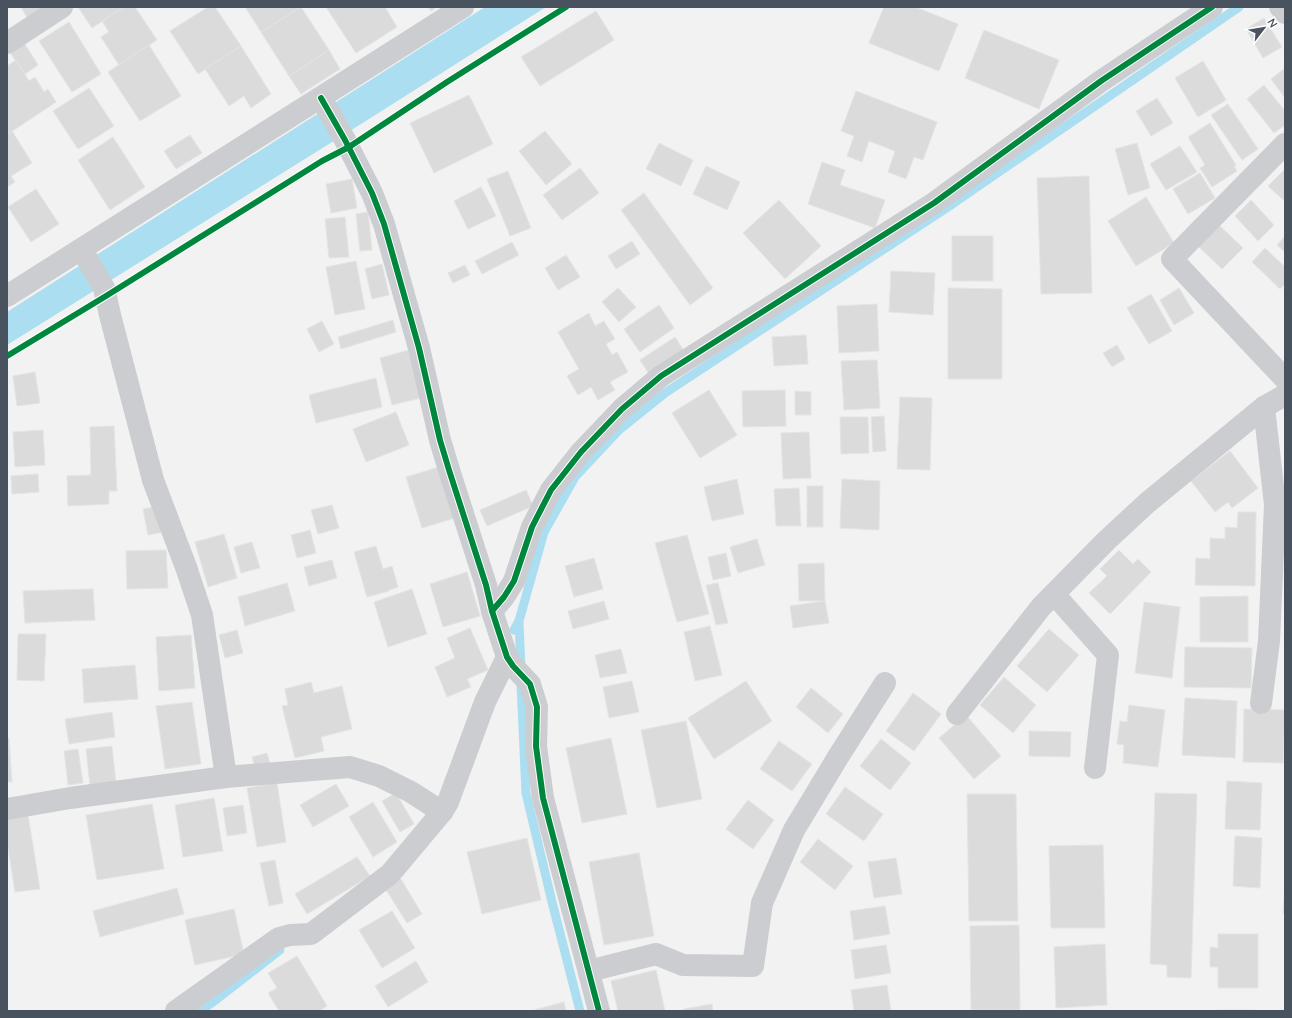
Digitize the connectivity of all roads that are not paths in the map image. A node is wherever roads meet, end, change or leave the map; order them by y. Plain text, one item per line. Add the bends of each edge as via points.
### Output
1 (62, 7) edge
2 (463, 7) edge
3 (1212, 7) edge
4 (1280, 7) edge
5 (1285, 13) edge
6 (7, 43) edge
7 (324, 102) junction
8 (1285, 144) edge
9 (84, 253) junction
10 (7, 296) edge
11 (1285, 379) edge
12 (1285, 395) edge
13 (1264, 407) junction
14 (1054, 594) junction
15 (492, 610) junction
16 (1277, 640) edge
17 (510, 661) junction
18 (885, 683) dead end
19 (1261, 702) dead end
20 (957, 714) dead end
21 (1095, 768) dead end
22 (226, 777) junction
23 (435, 807) junction
24 (7, 809) edge
25 (589, 971) junction
26 (176, 1011) edge
27 (599, 1011) edge

1 - 6 street
2 - 7 street
3 - 15 street via 1102,81 934,203 661,376 622,409 581,452 551,490 532,527 514,581
4 - 5 street
7 - 9 street
7 - 15 street via 372,192 384,224 419,348 442,448
8 - 11 street via 1172,259
9 - 10 street
9 - 22 street via 104,288 153,480 202,615
12 - 13 street
13 - 14 street via 1147,503
13 - 16 street via 1275,505
14 - 20 street
14 - 21 street via 1108,655
15 - 17 street
16 - 19 street
17 - 23 street via 485,702 448,802
17 - 25 street via 530,684 537,707 536,746 543,798
18 - 25 street via 794,830 762,903 753,966 683,964 656,954
22 - 23 street via 350,767 379,776
22 - 24 street
23 - 26 street via 390,874 311,934 279,938
25 - 27 street

